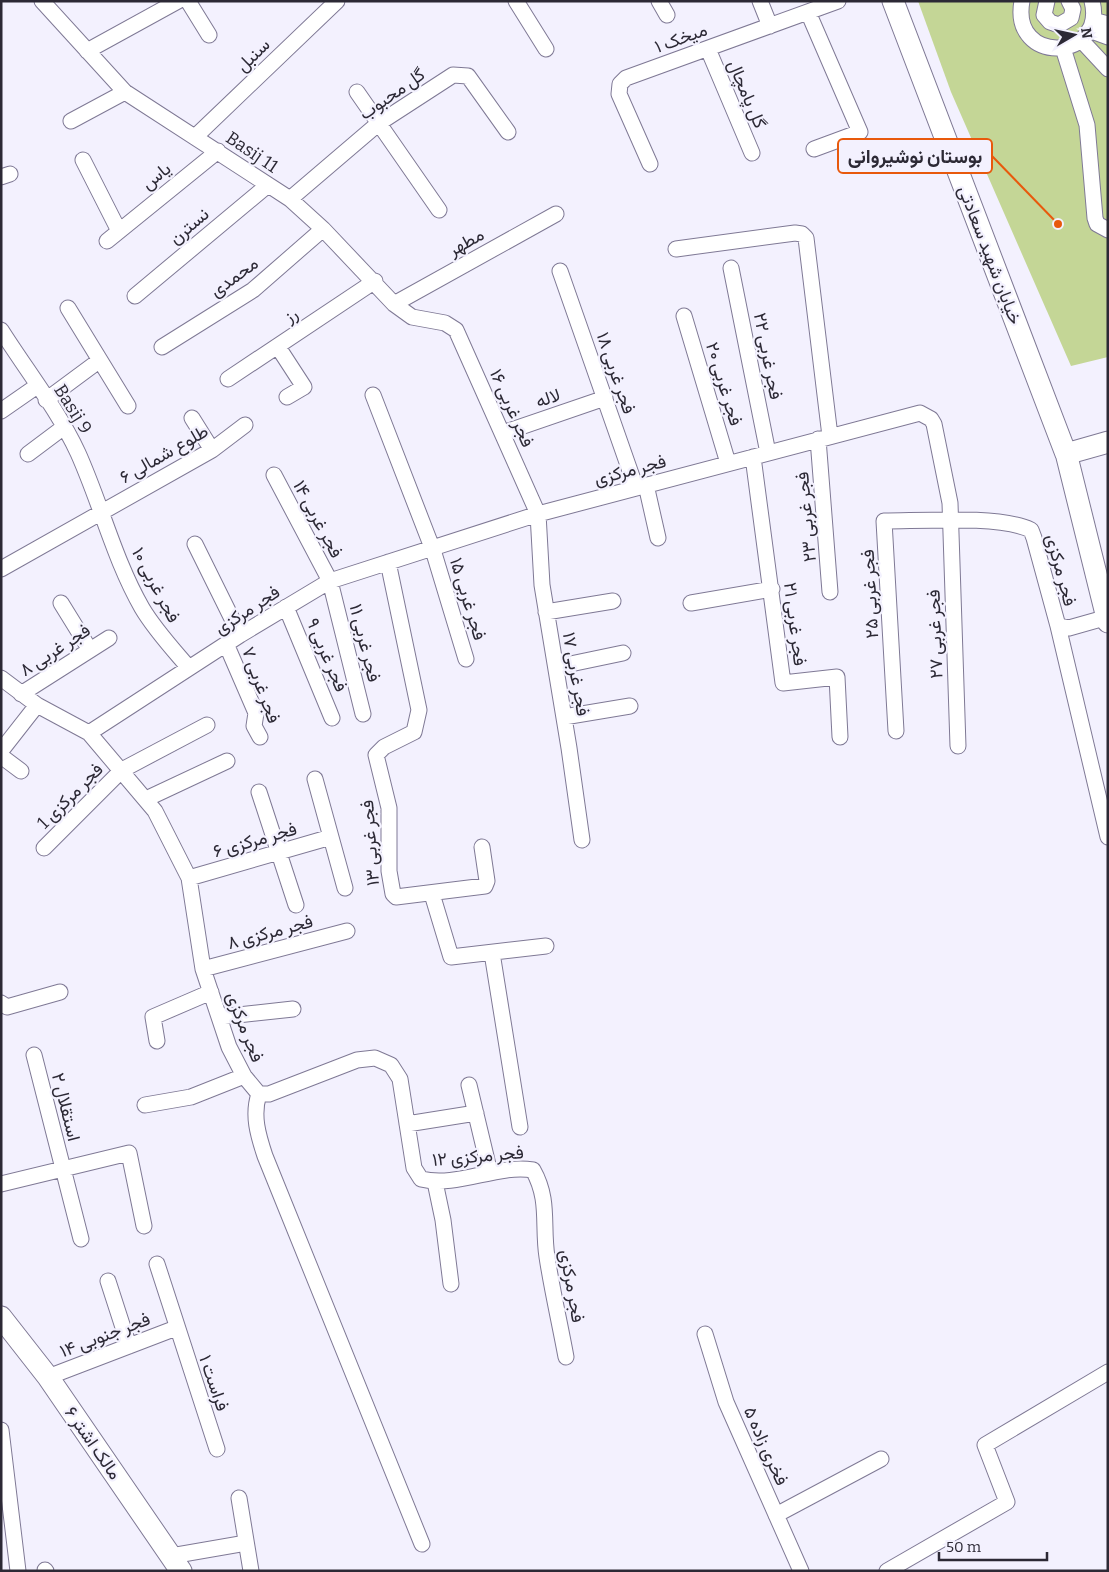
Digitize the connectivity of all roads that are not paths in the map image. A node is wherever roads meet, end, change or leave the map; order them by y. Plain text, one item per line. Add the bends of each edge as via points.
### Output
1 (42, 1) edge
2 (178, 1) edge
3 (188, 1) edge
4 (337, 1) edge
5 (516, 1) edge
6 (659, 1) edge
7 (760, 1) edge
8 (838, 1) edge
9 (893, 1) edge
10 (1022, 1) edge
11 (1047, 1) edge
12 (1092, 1) edge
13 (1074, 2) edge
14 (808, 12) junction
15 (667, 14) dead end
16 (1064, 24) junction
17 (770, 26) junction
18 (209, 35) dead end
19 (1084, 35) edge
20 (1108, 37) edge
21 (546, 49) dead end
22 (708, 49) junction
23 (87, 51) junction
24 (1108, 69) edge
25 (125, 92) junction
26 (357, 92) dead end
27 (71, 121) dead end
28 (379, 124) junction
29 (508, 132) dead end
30 (195, 137) junction
31 (814, 149) dead end
32 (218, 151) junction
33 (752, 153) dead end
34 (84, 160) dead end
35 (650, 164) dead end
36 (1108, 170) edge
37 (1092, 172) junction
38 (268, 185) junction
39 (290, 199) junction
40 (439, 210) dead end
41 (556, 214) dead end
42 (323, 229) junction
43 (1108, 230) edge
44 (119, 231) junction
45 (107, 241) dead end
46 (676, 249) dead end
47 (731, 268) dead end
48 (560, 271) dead end
49 (374, 281) junction
50 (135, 296) dead end
51 (394, 304) junction
52 (68, 308) dead end
53 (684, 316) dead end
54 (445, 323) joint
55 (1, 330) edge
56 (162, 347) dead end
57 (278, 347) junction
58 (100, 360) junction
59 (228, 379) dead end
60 (37, 386) junction
61 (373, 395) dead end
62 (287, 397) dead end
63 (604, 398) junction
64 (46, 400) junction
65 (128, 406) dead end
66 (1, 411) edge
67 (192, 418) dead end
68 (64, 426) junction
69 (245, 426) dead end
70 (503, 433) junction
71 (824, 438) junction
72 (1108, 442) edge
73 (212, 450) junction
74 (768, 453) junction
75 (1066, 453) junction
76 (28, 454) dead end
77 (753, 457) junction
78 (728, 463) junction
79 (274, 475) dead end
80 (641, 486) junction
81 (101, 512) junction
82 (538, 514) junction
83 (950, 521) junction
84 (658, 538) dead end
85 (195, 544) dead end
86 (433, 550) junction
87 (388, 562) junction
88 (1, 569) edge
89 (330, 581) junction
90 (772, 589) junction
91 (830, 592) dead end
92 (613, 601) dead end
93 (61, 603) dead end
94 (690, 603) dead end
95 (286, 607) junction
96 (546, 612) junction
97 (1107, 619) edge
98 (1063, 627) junction
99 (240, 635) junction
100 (109, 638) dead end
101 (226, 646) junction
102 (90, 650) junction
103 (623, 653) dead end
104 (466, 659) dead end
105 (556, 667) junction
106 (189, 668) junction
107 (1, 678) edge
108 (20, 694) junction
109 (37, 705) junction
110 (630, 706) dead end
111 (363, 714) dead end
112 (564, 717) junction
113 (332, 718) dead end
114 (207, 725) dead end
115 (896, 731) dead end
116 (89, 733) junction
117 (260, 737) dead end
118 (840, 737) dead end
119 (958, 746) dead end
120 (1, 751) edge
121 (1, 756) edge
122 (227, 761) dead end
123 (122, 770) junction
124 (21, 771) dead end
125 (315, 779) dead end
126 (259, 792) dead end
127 (146, 798) junction
128 (331, 837) junction
129 (1108, 837) edge
130 (582, 840) dead end
131 (482, 847) dead end
132 (44, 848) dead end
133 (279, 852) junction
134 (189, 878) junction
135 (345, 888) dead end
136 (432, 894) junction
137 (296, 905) dead end
138 (347, 931) dead end
139 (546, 946) dead end
140 (492, 953) junction
141 (203, 969) junction
142 (60, 992) dead end
143 (211, 992) junction
144 (1, 1003) edge
145 (293, 1009) dead end
146 (220, 1017) junction
147 (157, 1041) dead end
148 (34, 1055) dead end
149 (244, 1076) junction
150 (469, 1085) dead end
151 (258, 1094) junction
152 (145, 1105) dead end
153 (476, 1113) junction
154 (406, 1124) junction
155 (520, 1127) dead end
156 (62, 1169) junction
157 (490, 1173) junction
158 (435, 1182) junction
159 (1, 1184) edge
160 (544, 1222) joint
161 (144, 1226) dead end
162 (81, 1239) dead end
163 (157, 1264) dead end
164 (108, 1281) dead end
165 (451, 1284) dead end
166 (1, 1317) edge
167 (176, 1328) junction
168 (705, 1334) dead end
169 (129, 1346) junction
170 (566, 1357) dead end
171 (1108, 1372) edge
172 (48, 1377) junction
173 (1, 1430) edge
174 (217, 1450) dead end
175 (881, 1459) dead end
176 (239, 1498) dead end
177 (776, 1515) junction
178 (246, 1543) junction
179 (422, 1544) dead end
180 (176, 1563) edge
181 (18, 1571) edge
182 (251, 1571) edge
183 (801, 1571) edge
184 (887, 1571) edge

1 - 23 street, Basij 11
2 - 23 street
3 - 18 street
4 - 30 street, سنبل
5 - 21 street
6 - 15 street
7 - 17 street
8 - 14 street, میخک ۱
9 - 75 main road, خیابان شهید سعادتی
10 - 19 street via 1020,14 1023,26 1038,44 1049,48
11 - 16 street via 1046,19 1054,24
12 - 19 street
13 - 16 street via 1072,14
14 - 17 street, میخک ۱
14 - 31 street via 860,132
16 - 19 street
17 - 22 street, میخک ۱
19 - 20 street
19 - 24 street
19 - 37 street via 1086,117
22 - 33 street, گل پامچال
22 - 35 street, میخک ۱ via 626,78 620,84 619,94
23 - 25 street, Basij 11
25 - 27 street
25 - 30 street, Basij 11
26 - 28 street
28 - 29 street, گل محبوب via 454,75 460,75 468,76
28 - 39 street, گل محبوب
28 - 40 street
30 - 32 street, Basij 11
32 - 38 street, Basij 11
32 - 44 street, یاس
34 - 44 street
36 - 37 street
37 - 43 street via 1095,218 1097,224
38 - 39 street, Basij 11
38 - 50 street, نسترن
39 - 42 street, Basij 11
41 - 51 street, مطهر
42 - 49 street, Basij 11
42 - 56 street, محمدی via 253,290
44 - 45 street, یاس
46 - 71 street, فجر غربی ۲۳ via 795,233 806,238
47 - 74 street, فجر غربی ۲۲
48 - 63 street, فجر غربی ۱۸
49 - 51 street, Basij 11
49 - 57 street, رز
51 - 54 street, Basij 11 via 412,317
52 - 58 street
53 - 78 street, فجر غربی ۲۰
54 - 70 street, فجر غربی ۱۶ via 456,330
55 - 60 street, Basij 9
57 - 59 street, رز
57 - 62 street via 304,386
58 - 64 street
58 - 65 street
60 - 64 street, Basij 9
60 - 66 street
61 - 86 street, فجر غربی ۱۵
63 - 70 street, لاله
63 - 80 street, فجر غربی ۱۸
64 - 68 street, Basij 9
67 - 73 street
68 - 76 street
68 - 81 street, Basij 9
69 - 73 street, طلوع شمالی ۶
70 - 82 street, فجر غربی ۱۶
71 - 74 street, فجر مرکزی
71 - 83 street, فجر مرکزی via 913,414 931,418 950,503
71 - 91 street, فجر غربی ۲۳
72 - 75 main road
73 - 81 street, طلوع شمالی ۶
74 - 77 street, فجر مرکزی
75 - 97 main road, خیابان شهید سعادتی
77 - 78 street, فجر مرکزی
77 - 90 street, فجر غربی ۲۱
78 - 80 street, فجر مرکزی
79 - 89 street, فجر غربی ۱۴
80 - 82 street, فجر مرکزی
80 - 84 street, فجر غربی ۱۸
81 - 88 street, طلوع شمالی ۶
81 - 106 street, فجر غربی ۱۰ via 142,607 160,635
82 - 86 street, فجر مرکزی
82 - 96 street, فجر غربی ۱۷
83 - 98 street, فجر مرکزی via 1001,522 1031,530
83 - 115 street, فجر غربی ۲۵ via 884,521
83 - 119 street, فجر غربی ۲۷
85 - 99 street
86 - 87 street, فجر مرکزی
86 - 104 street, فجر غربی ۱۵
87 - 89 street, فجر مرکزی
87 - 136 street, فجر غربی ۱۳ via 419,710 414,732 384,747 376,755 389,808 389,871 396,897
89 - 95 street, فجر مرکزی
89 - 111 street, فجر غربی ۱۱
90 - 94 street
90 - 118 street, فجر غربی ۲۱ via 783,683 837,677
92 - 96 street
93 - 102 street
95 - 99 street, فجر مرکزی
95 - 113 street, فجر غربی ۹
96 - 105 street, فجر غربی ۱۷
97 - 98 street
98 - 129 street
99 - 101 street, فجر مرکزی
100 - 102 street, فجر غربی ۸
101 - 106 street, فجر مرکزی
101 - 117 street, فجر غربی ۷ via 256,714 254,726
102 - 108 street, فجر غربی ۸
103 - 105 street
105 - 112 street, فجر غربی ۱۷
106 - 116 street, فجر مرکزی
107 - 108 street, فجر مرکزی
108 - 109 street, فجر مرکزی
109 - 116 street, فجر مرکزی
109 - 120 street
110 - 112 street
112 - 130 street, فجر غربی ۱۷
114 - 123 street, فجر مرکزی 1
116 - 123 street, فجر مرکزی
121 - 124 street
122 - 127 street
123 - 127 street, فجر مرکزی
123 - 132 street, فجر مرکزی 1
125 - 128 street
126 - 133 street
127 - 134 street, فجر مرکزی
128 - 133 street, فجر مرکزی ۶
128 - 135 street
131 - 136 street, فجر غربی ۱۳ via 485,886
133 - 134 street, فجر مرکزی ۶
133 - 137 street
134 - 141 street, فجر مرکزی
136 - 140 street via 451,957
138 - 141 street, فجر مرکزی ۸
139 - 140 street
140 - 155 street
141 - 143 street, فجر مرکزی
142 - 144 street via 7,1007
143 - 146 street, فجر مرکزی
143 - 147 street via 153,1017
145 - 146 street
146 - 149 street, فجر مرکزی via 229,1047
148 - 156 street, استقلال ۲
149 - 151 street, فجر مرکزی
149 - 152 street via 191,1096
150 - 153 street
151 - 154 street, فجر مرکزی ۱۲ via 269,1094 357,1060 375,1058 391,1065 400,1079
151 - 179 street via 258,1134 265,1156
153 - 154 street
153 - 157 street
154 - 158 street, فجر مرکزی ۱۲ via 414,1168 421,1179
156 - 159 street
156 - 161 street via 129,1153
156 - 162 street, استقلال ۲
157 - 158 street, فجر مرکزی ۱۲
157 - 160 street, فجر مرکزی ۱۲ via 517,1168 534,1170 542,1186 546,1207
158 - 165 street
160 - 170 street, فجر مرکزی via 546,1255
163 - 167 street, فراست ۱
164 - 169 street
166 - 172 main road, مالک اشتر ۶
167 - 169 street, فجر جنوبی ۱۴
167 - 174 street, فراست ۱
168 - 177 street, فخری زاده ۵ via 726,1402
169 - 172 street, فجر جنوبی ۱۴
171 - 184 street via 985,1445 1006,1502
172 - 180 main road, مالک اشتر ۶
173 - 181 street
175 - 177 street
176 - 178 street
177 - 183 street, فخری زاده ۵
178 - 180 street
178 - 182 street

